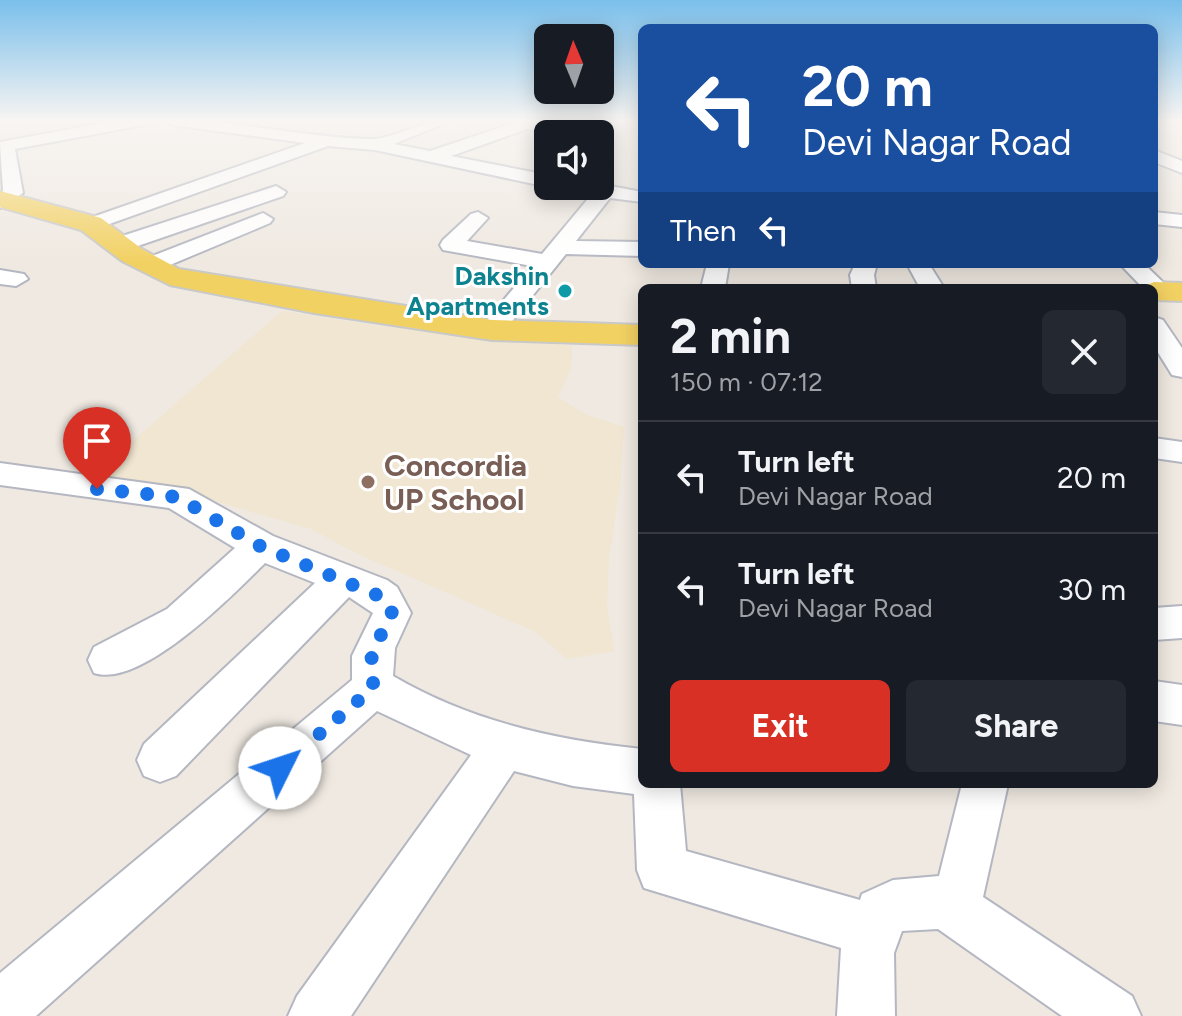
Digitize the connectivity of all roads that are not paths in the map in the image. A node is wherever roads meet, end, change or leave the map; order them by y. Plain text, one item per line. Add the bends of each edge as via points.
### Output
1 (9, 167) edge
2 (252, 167) edge
3 (474, 167) edge
4 (534, 179) edge
5 (276, 192) dead end
6 (614, 193) edge
7 (638, 197) edge
8 (598, 200) edge
9 (2, 201) edge
10 (478, 218) dead end
11 (1158, 218) edge
12 (263, 219) dead end
13 (1182, 221) edge
14 (91, 224) junction
15 (118, 245) junction
16 (638, 249) edge
17 (554, 254) junction
18 (150, 265) junction
19 (1136, 268) edge
20 (1156, 284) edge
21 (492, 330) junction
22 (1158, 331) edge
23 (638, 335) edge
24 (1182, 369) edge
25 (1158, 449) edge
26 (1182, 452) edge
27 (0, 474) edge
28 (260, 546) junction
29 (342, 580) junction
30 (1182, 622) edge
31 (1158, 624) edge
32 (109, 660) dead end
33 (374, 687) junction
34 (1158, 702) edge
35 (1182, 705) edge
36 (504, 747) junction
37 (160, 760) dead end
38 (638, 772) edge
39 (657, 788) edge
40 (984, 788) edge
41 (945, 903) junction
42 (873, 931) junction
43 (0, 1010) edge
44 (317, 1016) edge
45 (866, 1016) edge
46 (1112, 1016) edge

1 - 9 street via 13,193
2 - 14 street
3 - 4 street
5 - 15 street
6 - 7 street
8 - 17 street
9 - 14 main road
10 - 17 street via 451,245
11 - 13 street
12 - 18 street
14 - 15 main road
15 - 18 main road
16 - 17 street
17 - 21 street
18 - 21 main road via 185,279
19 - 20 street
21 - 23 main road
22 - 24 street
25 - 26 street
27 - 28 street via 177,497
28 - 29 street
28 - 32 street via 181,620
29 - 33 street via 374,591 392,613 371,651
29 - 37 street
30 - 31 street
33 - 36 street
33 - 43 street
34 - 35 street
36 - 38 street via 573,764
36 - 44 street
39 - 42 street via 662,870
40 - 41 street via 963,884
41 - 42 street via 892,905 881,913
41 - 46 street
42 - 45 street via 867,953

